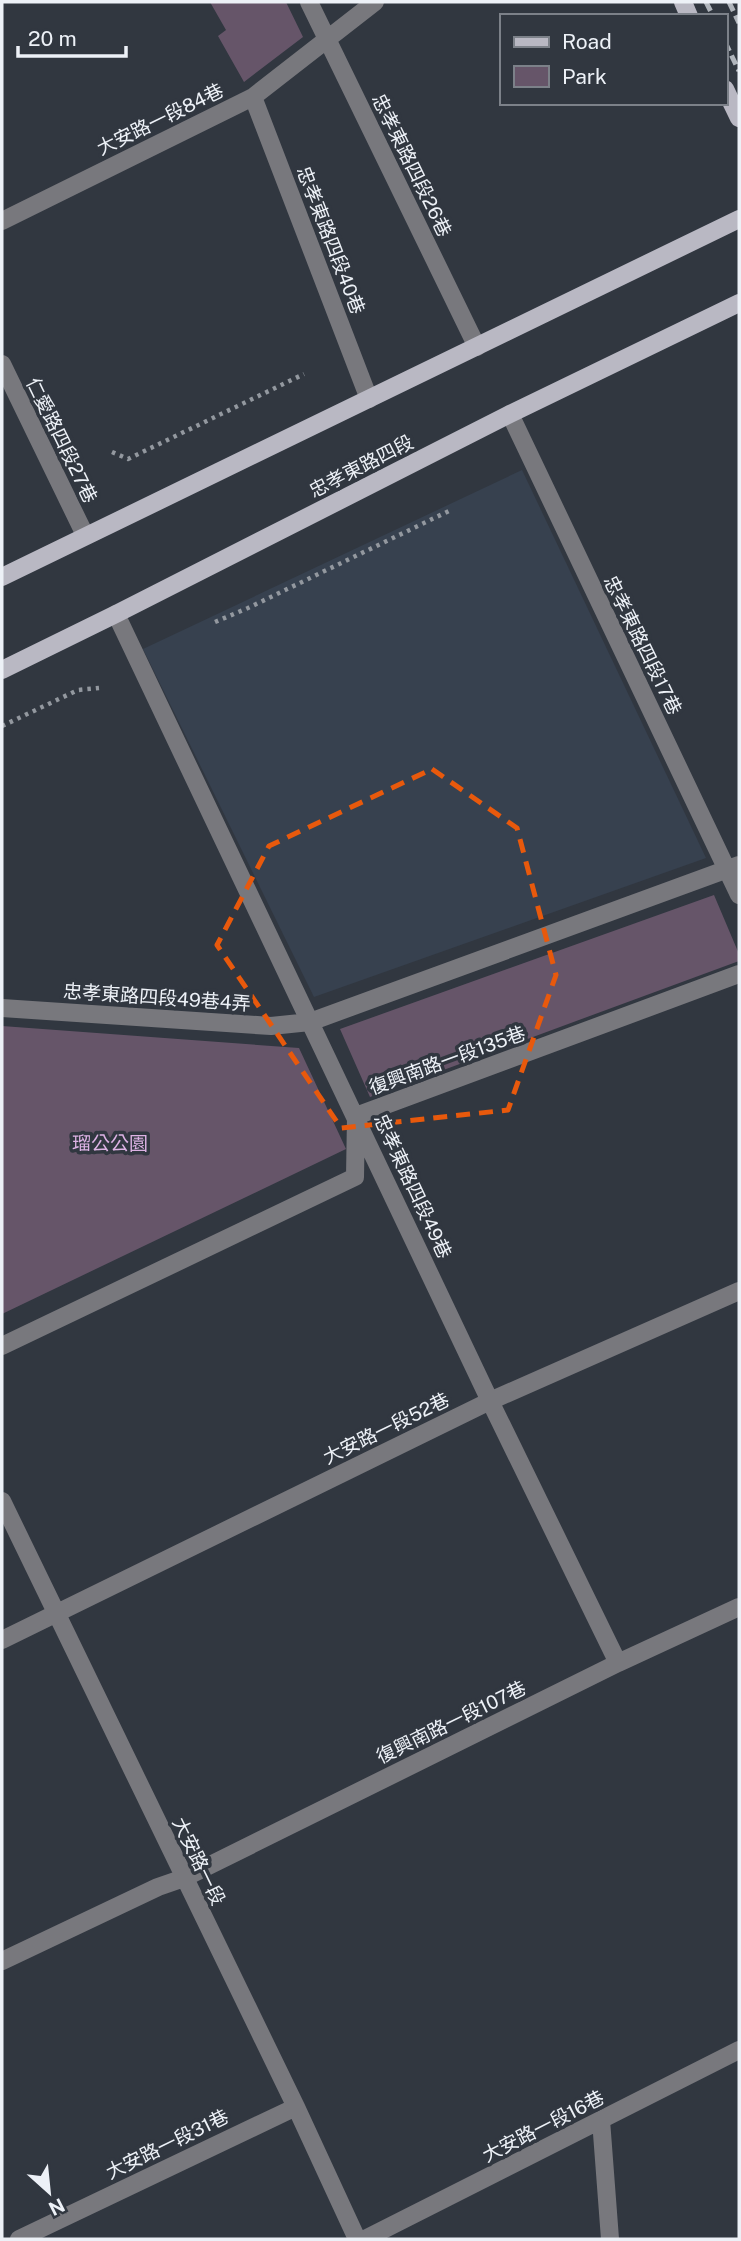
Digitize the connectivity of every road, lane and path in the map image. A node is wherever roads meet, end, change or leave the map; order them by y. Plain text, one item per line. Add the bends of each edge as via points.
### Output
1 (309, 2) edge
2 (375, 2) edge
3 (327, 38) junction
4 (727, 93) edge
5 (253, 97) junction
6 (739, 118) edge
7 (739, 219) edge
8 (2, 221) edge
9 (739, 303) edge
10 (477, 346) junction
11 (2, 364) edge
12 (304, 374) dead end
13 (369, 399) junction
14 (510, 414) junction
15 (113, 452) dead end
16 (453, 509) dead end
17 (85, 535) junction
18 (2, 577) edge
19 (116, 614) junction
20 (215, 622) dead end
21 (2, 670) edge
22 (99, 688) dead end
23 (2, 726) edge
24 (733, 868) edge
25 (739, 895) edge
26 (739, 974) edge
27 (2, 1008) edge
28 (310, 1022) junction
29 (356, 1116) junction
30 (739, 1291) edge
31 (2, 1346) edge
32 (490, 1401) junction
33 (2, 1502) edge
34 (739, 1607) edge
35 (56, 1614) junction
36 (2, 1640) edge
37 (618, 1662) junction
38 (184, 1878) junction
39 (2, 1961) edge
40 (739, 2050) edge
41 (296, 2107) junction
42 (601, 2120) junction
43 (19, 2239) edge
44 (357, 2239) edge
45 (365, 2239) edge
46 (610, 2239) edge

1 - 3 street, 忠孝東路四段26巷
2 - 3 street, 大安路一段84巷
3 - 5 street, 大安路一段84巷
3 - 10 street, 忠孝東路四段26巷
4 - 6 main road
5 - 8 street, 大安路一段84巷
5 - 13 street, 忠孝東路四段40巷
7 - 10 main road
9 - 14 main road, 忠孝東路四段
10 - 13 main road
11 - 17 street, 仁愛路四段27巷
12 - 15 path via 128,459
13 - 17 main road
14 - 19 main road, 忠孝東路四段
14 - 24 street, 忠孝東路四段17巷
16 - 20 path
17 - 18 main road
19 - 21 main road, 忠孝東路四段
19 - 28 street, 忠孝東路四段49巷
22 - 23 path via 78,690
24 - 25 street, 忠孝東路四段17巷
24 - 28 street
26 - 29 street, 復興南路一段135巷
27 - 28 street, 忠孝東路四段49巷4弄 via 271,1026
28 - 29 street, 忠孝東路四段49巷
29 - 31 street, 復興南路一段135巷 via 355,1177
29 - 32 street, 忠孝東路四段49巷
30 - 32 street, 大安路一段52巷
32 - 35 street, 大安路一段52巷
32 - 37 street, 忠孝東路四段49巷
33 - 35 street, 大安路一段
34 - 37 street, 復興南路一段107巷
35 - 36 street, 大安路一段52巷
35 - 38 street, 大安路一段
37 - 38 street, 復興南路一段107巷
38 - 39 street, 復興南路一段107巷
38 - 41 street, 大安路一段
40 - 42 street, 大安路一段16巷
41 - 43 street, 大安路一段31巷
41 - 44 street, 大安路一段
42 - 45 street, 大安路一段16巷
42 - 46 street

